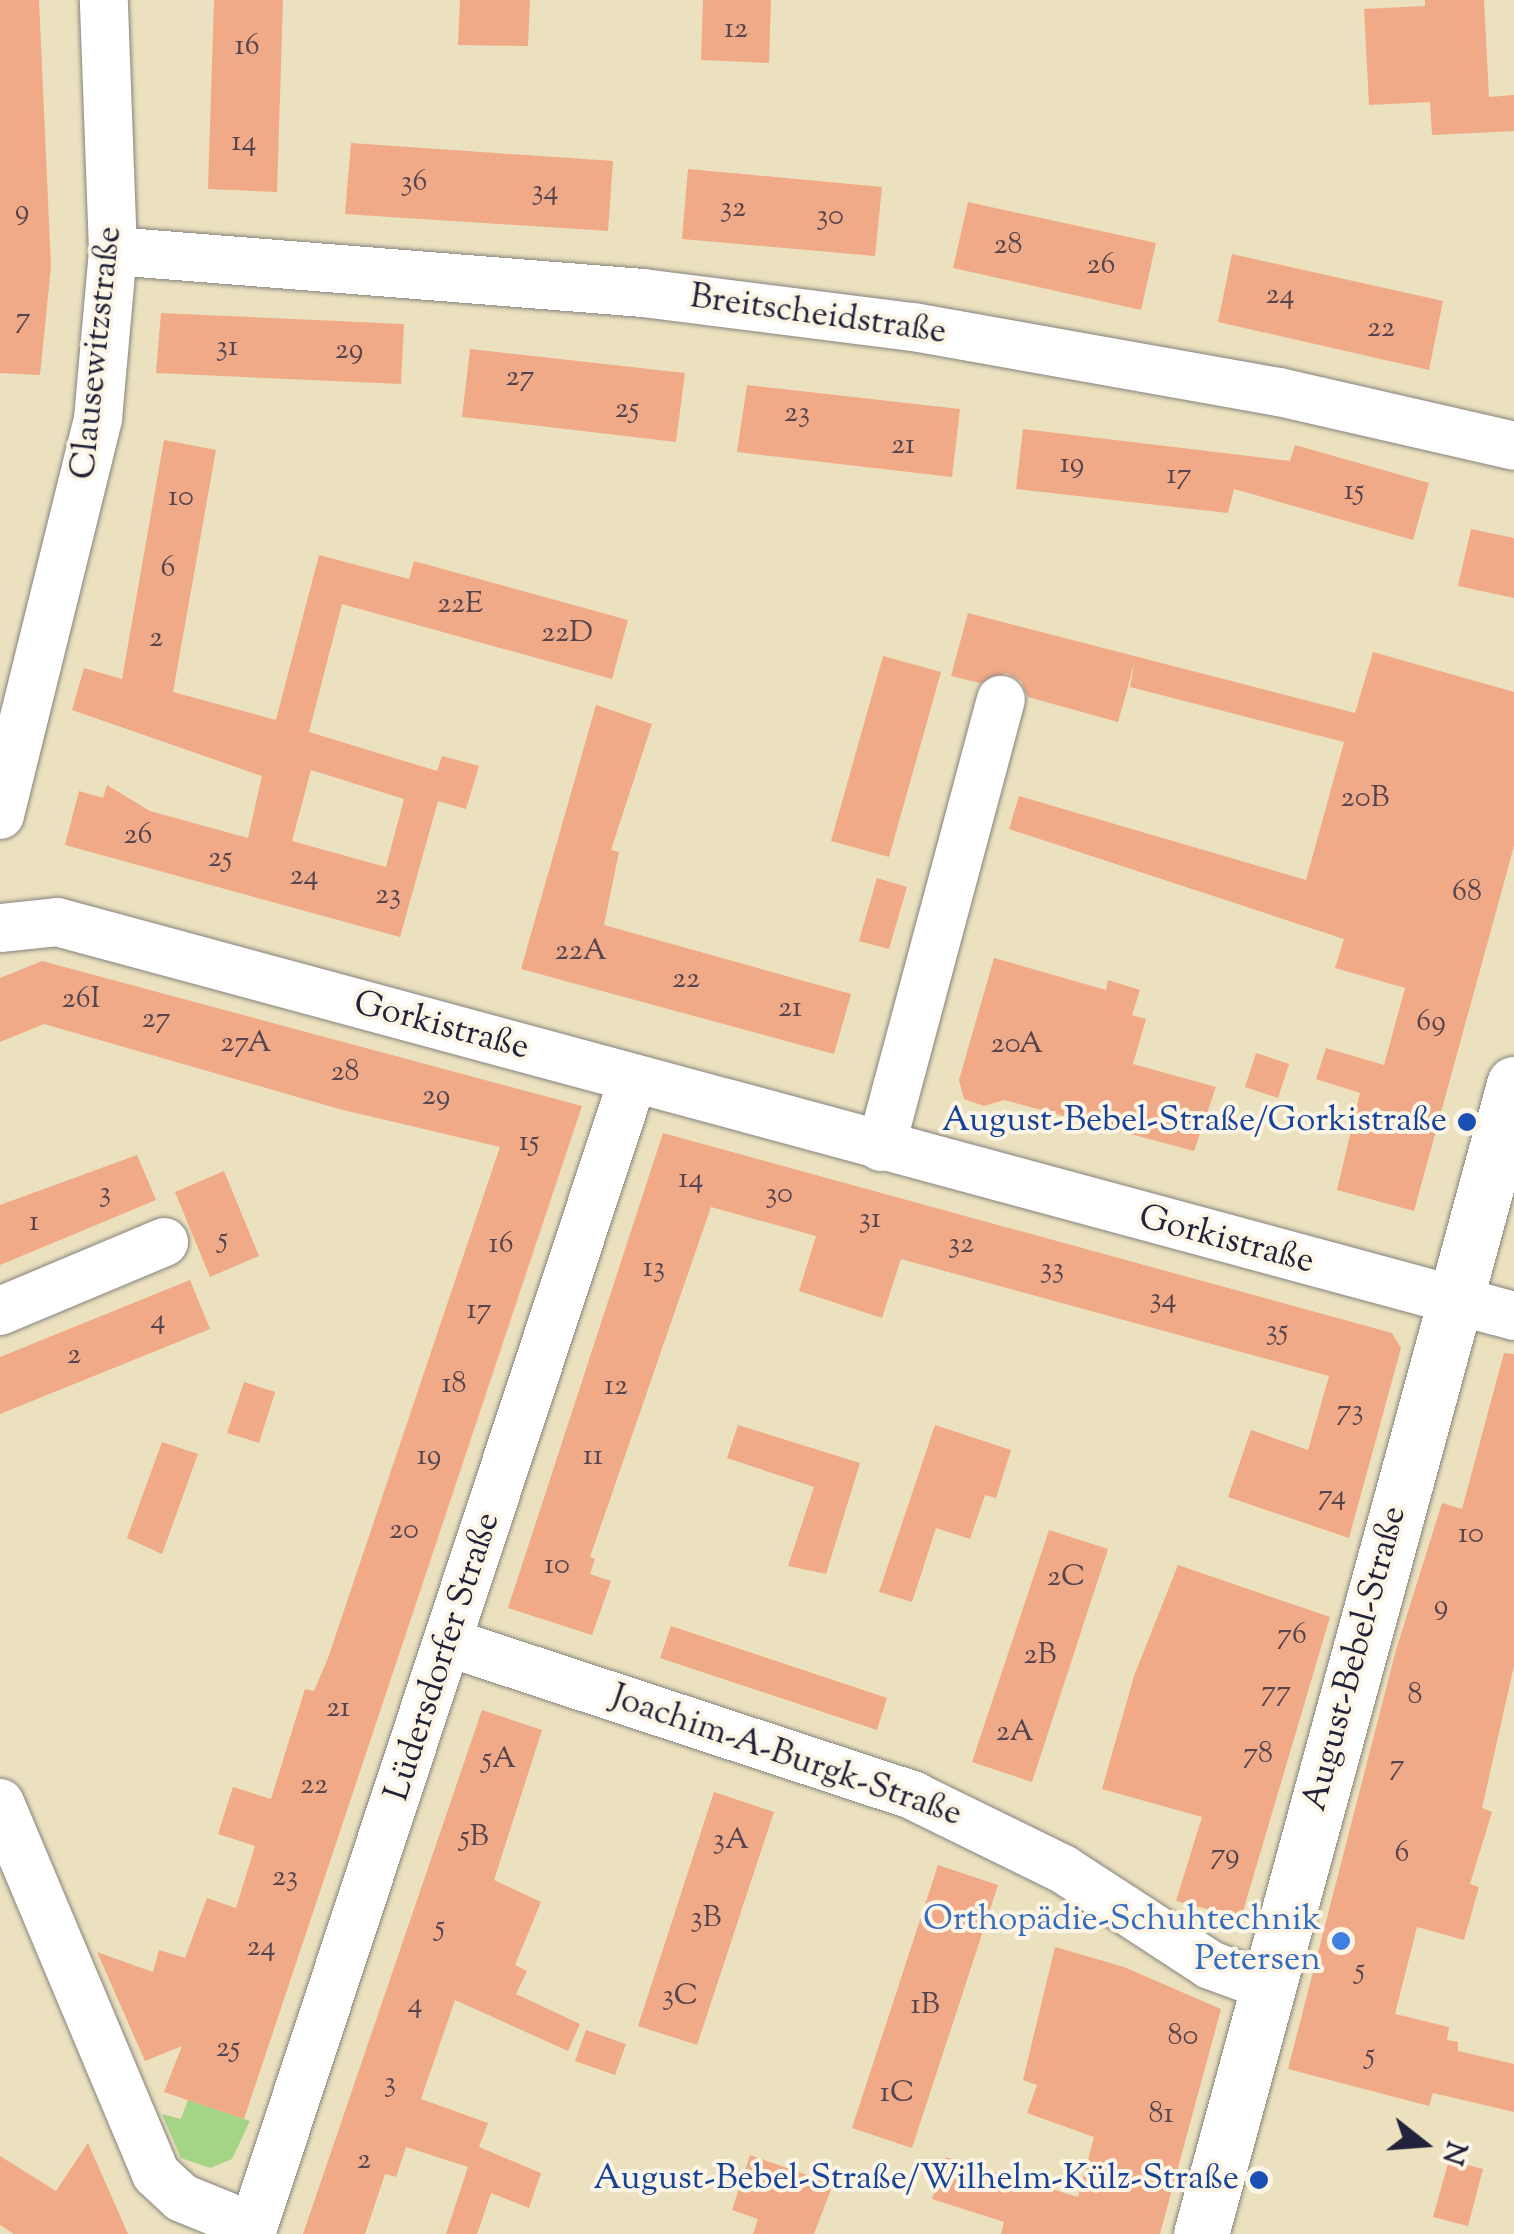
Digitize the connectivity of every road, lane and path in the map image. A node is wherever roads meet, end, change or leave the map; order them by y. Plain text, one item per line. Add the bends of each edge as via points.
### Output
1 (104, 0) edge
2 (112, 251) junction
3 (1514, 446) edge
4 (1001, 700) dead end
5 (0, 815) edge
6 (0, 928) edge
7 (633, 1079) junction
8 (1514, 1084) edge
9 (881, 1147) junction
10 (164, 1242) dead end
11 (1454, 1303) junction
12 (0, 1311) edge
13 (1514, 1316) edge
14 (450, 1643) junction
15 (0, 1803) edge
16 (1267, 1986) junction
17 (252, 2231) edge
18 (1200, 2234) edge

1 - 2 street, Clausewitzstraße
2 - 3 street, Breitscheidstraße via 643,293 845,318 1279,392
2 - 5 street, Clausewitzstraße via 90,465
4 - 9 street
6 - 7 street, Gorkistraße via 57,922
7 - 9 street, Gorkistraße
7 - 14 street, Lüdersdorfer Straße
8 - 11 street, August-Bebel-Straße
9 - 11 street, Gorkistraße
10 - 12 street
11 - 13 street, Gorkistraße
11 - 16 street, August-Bebel-Straße
14 - 16 street, Joachim-A-Burgk-Straße via 914,1796 1062,1868 1210,1965
14 - 17 street, Lüdersdorfer Straße
15 - 17 street via 156,2174 182,2198
16 - 18 street, August-Bebel-Straße

